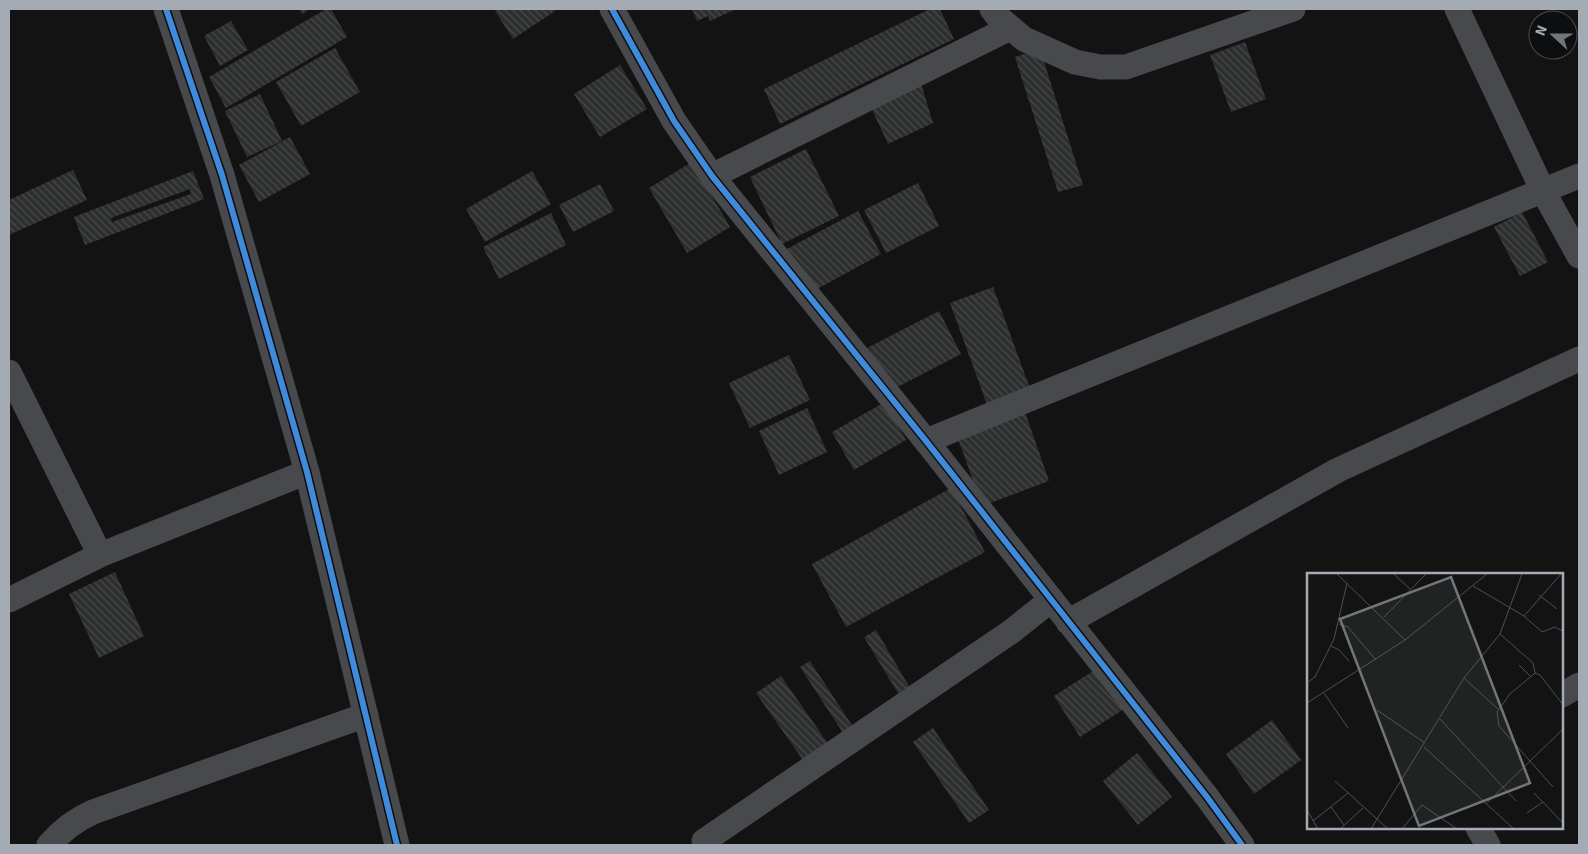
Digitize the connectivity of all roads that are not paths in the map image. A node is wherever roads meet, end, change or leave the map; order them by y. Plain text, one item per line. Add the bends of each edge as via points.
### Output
1 (166, 9) edge
2 (612, 9) edge
3 (992, 9) edge
4 (1293, 9) edge
5 (1457, 9) edge
6 (1010, 28) junction
7 (712, 176) junction
8 (1579, 176) edge
9 (1543, 191) junction
10 (1579, 256) edge
11 (1579, 359) edge
12 (9, 372) edge
13 (926, 441) junction
14 (307, 472) junction
15 (100, 555) junction
16 (9, 600) edge
17 (1051, 600) junction
18 (1068, 622) junction
19 (1579, 685) edge
20 (1563, 694) edge
21 (366, 715) junction
22 (1479, 829) edge
23 (704, 841) dead end
24 (49, 845) edge
25 (397, 845) edge
26 (1242, 845) edge
27 (1488, 845) edge

1 - 14 street via 222,175
2 - 7 street via 674,121
3 - 6 street
4 - 6 street via 1126,67 1100,67 1075,62 1024,39
5 - 9 street
6 - 7 street
7 - 13 street
8 - 9 street
9 - 10 street
9 - 13 street
11 - 18 street via 1338,470
12 - 15 street
13 - 17 street
14 - 15 street
14 - 21 street
15 - 16 street
17 - 18 street
17 - 23 street via 1012,631
18 - 26 street
19 - 20 street
21 - 24 street via 93,812 76,820
21 - 25 street
22 - 27 street

